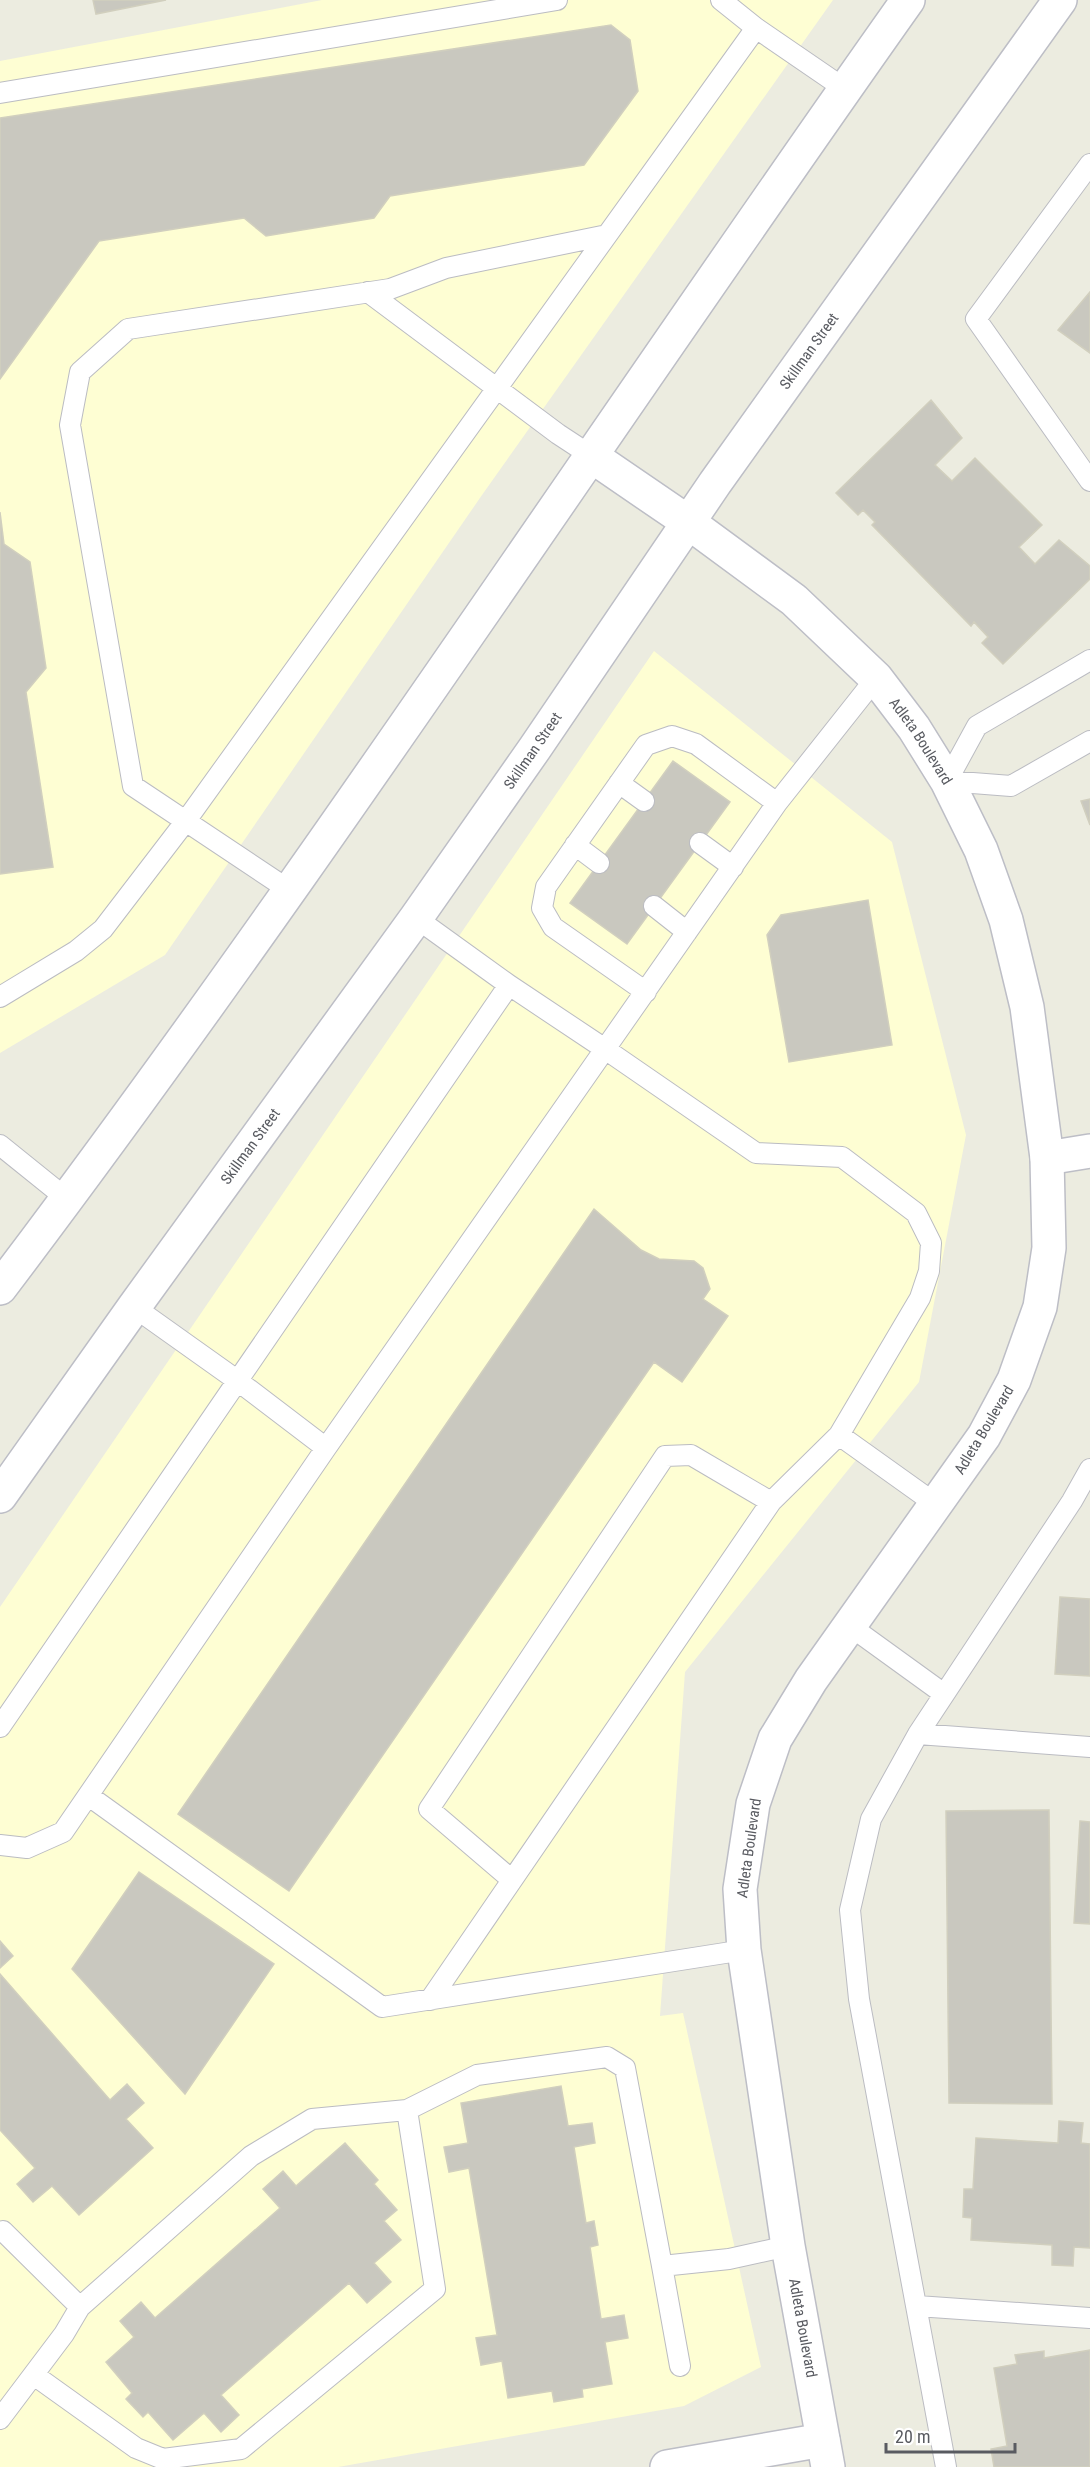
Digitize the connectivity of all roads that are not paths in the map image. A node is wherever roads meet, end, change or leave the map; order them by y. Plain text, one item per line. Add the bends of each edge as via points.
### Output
1 (557, 0) edge
2 (721, 0) edge
3 (908, 0) edge
4 (1060, 0) edge
5 (756, 28) junction
6 (845, 89) junction
7 (0, 93) edge
8 (1090, 165) edge
9 (607, 235) junction
10 (368, 292) junction
11 (497, 390) junction
12 (591, 455) junction
13 (1090, 481) edge
14 (688, 522) junction
15 (1090, 660) edge
16 (876, 678) junction
17 (1090, 741) edge
18 (947, 781) junction
19 (619, 783) junction
20 (644, 801) dead end
21 (777, 803) junction
22 (185, 822) junction
23 (700, 843) dead end
24 (575, 845) junction
25 (599, 863) dead end
26 (733, 867) junction
27 (290, 890) junction
28 (654, 906) dead end
29 (416, 918) junction
30 (687, 932) junction
31 (509, 986) junction
32 (646, 992) junction
33 (0, 997) edge
34 (605, 1049) junction
35 (0, 1145) edge
36 (1090, 1151) edge
37 (1047, 1158) junction
38 (67, 1199) junction
39 (0, 1288) edge
40 (134, 1306) junction
41 (238, 1381) junction
42 (839, 1435) junction
43 (326, 1448) junction
44 (1090, 1469) edge
45 (0, 1496) edge
46 (771, 1502) junction
47 (937, 1505) junction
48 (850, 1626) junction
49 (944, 1695) junction
50 (0, 1727) edge
51 (918, 1734) junction
52 (1090, 1747) edge
53 (89, 1796) junction
54 (0, 1845) edge
55 (512, 1880) junction
56 (744, 1950) junction
57 (430, 2000) junction
58 (406, 2110) junction
59 (1, 2231) edge
60 (788, 2246) junction
61 (662, 2266) junction
62 (917, 2306) junction
63 (80, 2307) junction
64 (1090, 2318) edge
65 (680, 2366) dead end
66 (34, 2375) junction
67 (0, 2419) edge
68 (826, 2453) edge
69 (668, 2467) edge
70 (946, 2467) edge

1 - 7 lane
2 - 5 lane
3 - 6 main road
4 - 14 main road, Skillman Street
5 - 6 lane
5 - 9 lane
6 - 12 main road
8 - 13 lane via 976,319
9 - 10 lane via 446,268 390,289
9 - 11 lane
10 - 11 lane
10 - 22 lane via 128,329 80,372 70,425 134,786
11 - 12 lane
11 - 22 lane
12 - 14 main road, Adleta Boulevard
12 - 27 main road
14 - 16 main road, Adleta Boulevard via 794,600
14 - 29 main road, Skillman Street
15 - 18 lane via 976,726
16 - 18 main road, Adleta Boulevard
16 - 21 lane
17 - 18 lane via 1011,786
18 - 37 main road, Adleta Boulevard via 981,850 1006,920 1027,1007
19 - 20 lane
19 - 21 lane via 646,745 672,736 696,744
19 - 24 lane
21 - 26 lane
22 - 27 lane
22 - 33 lane via 103,928 75,951
23 - 26 lane
24 - 25 lane
24 - 32 lane via 546,887 543,908 553,927
26 - 30 lane
27 - 38 main road
28 - 30 lane
29 - 31 lane
29 - 40 main road, Skillman Street
30 - 32 lane
31 - 34 lane
31 - 41 lane
32 - 34 lane
34 - 42 lane via 756,1154 842,1157 916,1213 930,1243 929,1271 920,1298
34 - 43 lane
35 - 38 lane
36 - 37 main road
37 - 47 main road, Adleta Boulevard via 1049,1248 1040,1307 1014,1380 984,1436
38 - 39 main road
40 - 41 lane
40 - 45 main road, Skillman Street
41 - 43 lane
41 - 50 lane
42 - 46 lane
42 - 47 lane
43 - 53 lane
44 - 49 lane
46 - 55 lane
46 - 55 lane via 691,1455 665,1456 429,1809
47 - 48 main road, Adleta Boulevard
48 - 49 lane
48 - 56 main road, Adleta Boulevard via 811,1680 776,1739 753,1804 740,1889
49 - 51 lane
51 - 52 lane
51 - 62 lane via 871,1819 850,1910 859,1999
53 - 54 lane via 63,1832 27,1848
53 - 57 lane via 382,2007
55 - 57 lane
56 - 57 lane
56 - 60 main road, Adleta Boulevard
58 - 61 lane via 477,2075 608,2057 625,2068
58 - 63 lane via 312,2119 251,2156
58 - 66 lane via 435,2289 241,2449 163,2459 136,2448
59 - 63 lane
60 - 61 lane via 729,2259
60 - 68 main road, Adleta Boulevard
61 - 65 lane
62 - 64 lane
62 - 70 lane
63 - 66 lane
66 - 67 lane
68 - 69 main road

